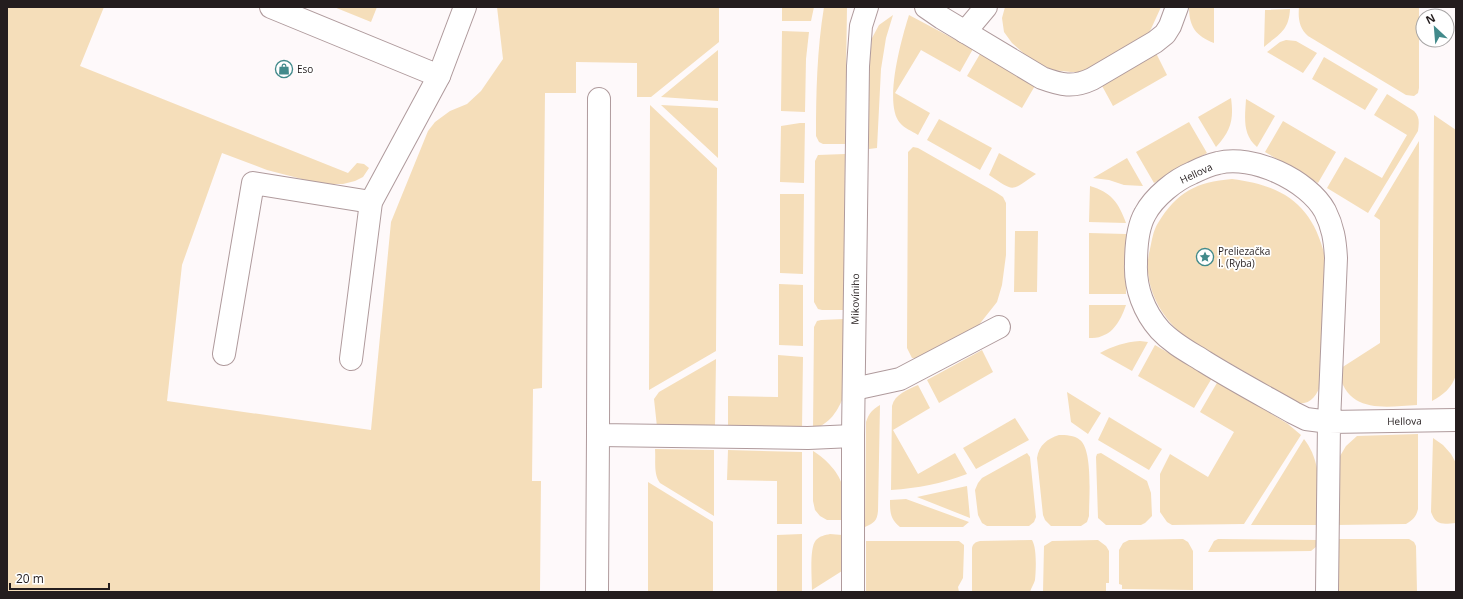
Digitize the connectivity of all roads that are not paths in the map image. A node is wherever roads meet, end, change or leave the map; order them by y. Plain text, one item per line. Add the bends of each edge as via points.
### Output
1 (271, 7) edge
2 (465, 7) edge
3 (926, 7) edge
4 (986, 7) edge
5 (1177, 7) edge
6 (863, 13) edge
7 (965, 32) junction
8 (439, 76) junction
9 (599, 99) dead end
10 (371, 202) junction
11 (999, 328) dead end
12 (224, 354) dead end
13 (352, 359) dead end
14 (854, 389) junction
15 (1456, 420) edge
16 (1329, 422) junction
17 (598, 436) junction
18 (853, 436) junction
19 (597, 592) edge
20 (853, 592) edge
21 (1327, 592) edge

1 - 8 street
2 - 8 street
3 - 7 street
4 - 7 street
5 - 7 street via 1165,34 1155,42 1083,83 1072,85 1042,78
6 - 14 street, Mikovíniho via 858,74
8 - 10 street
9 - 17 street
10 - 12 street via 253,183
10 - 13 street
11 - 14 street via 900,379
14 - 18 street, Mikovíniho
15 - 16 street, Hellova
16 - 16 street, Hellova via 1336,258 1335,237 1324,210 1314,197 1295,182 1272,169 1252,164 1234,161 1218,163 1184,177 1156,200 1145,213 1139,228 1135,272 1138,290 1150,317 1173,342 1219,371 1306,419
16 - 21 street
17 - 18 street
17 - 19 street
18 - 20 street, Mikovíniho

